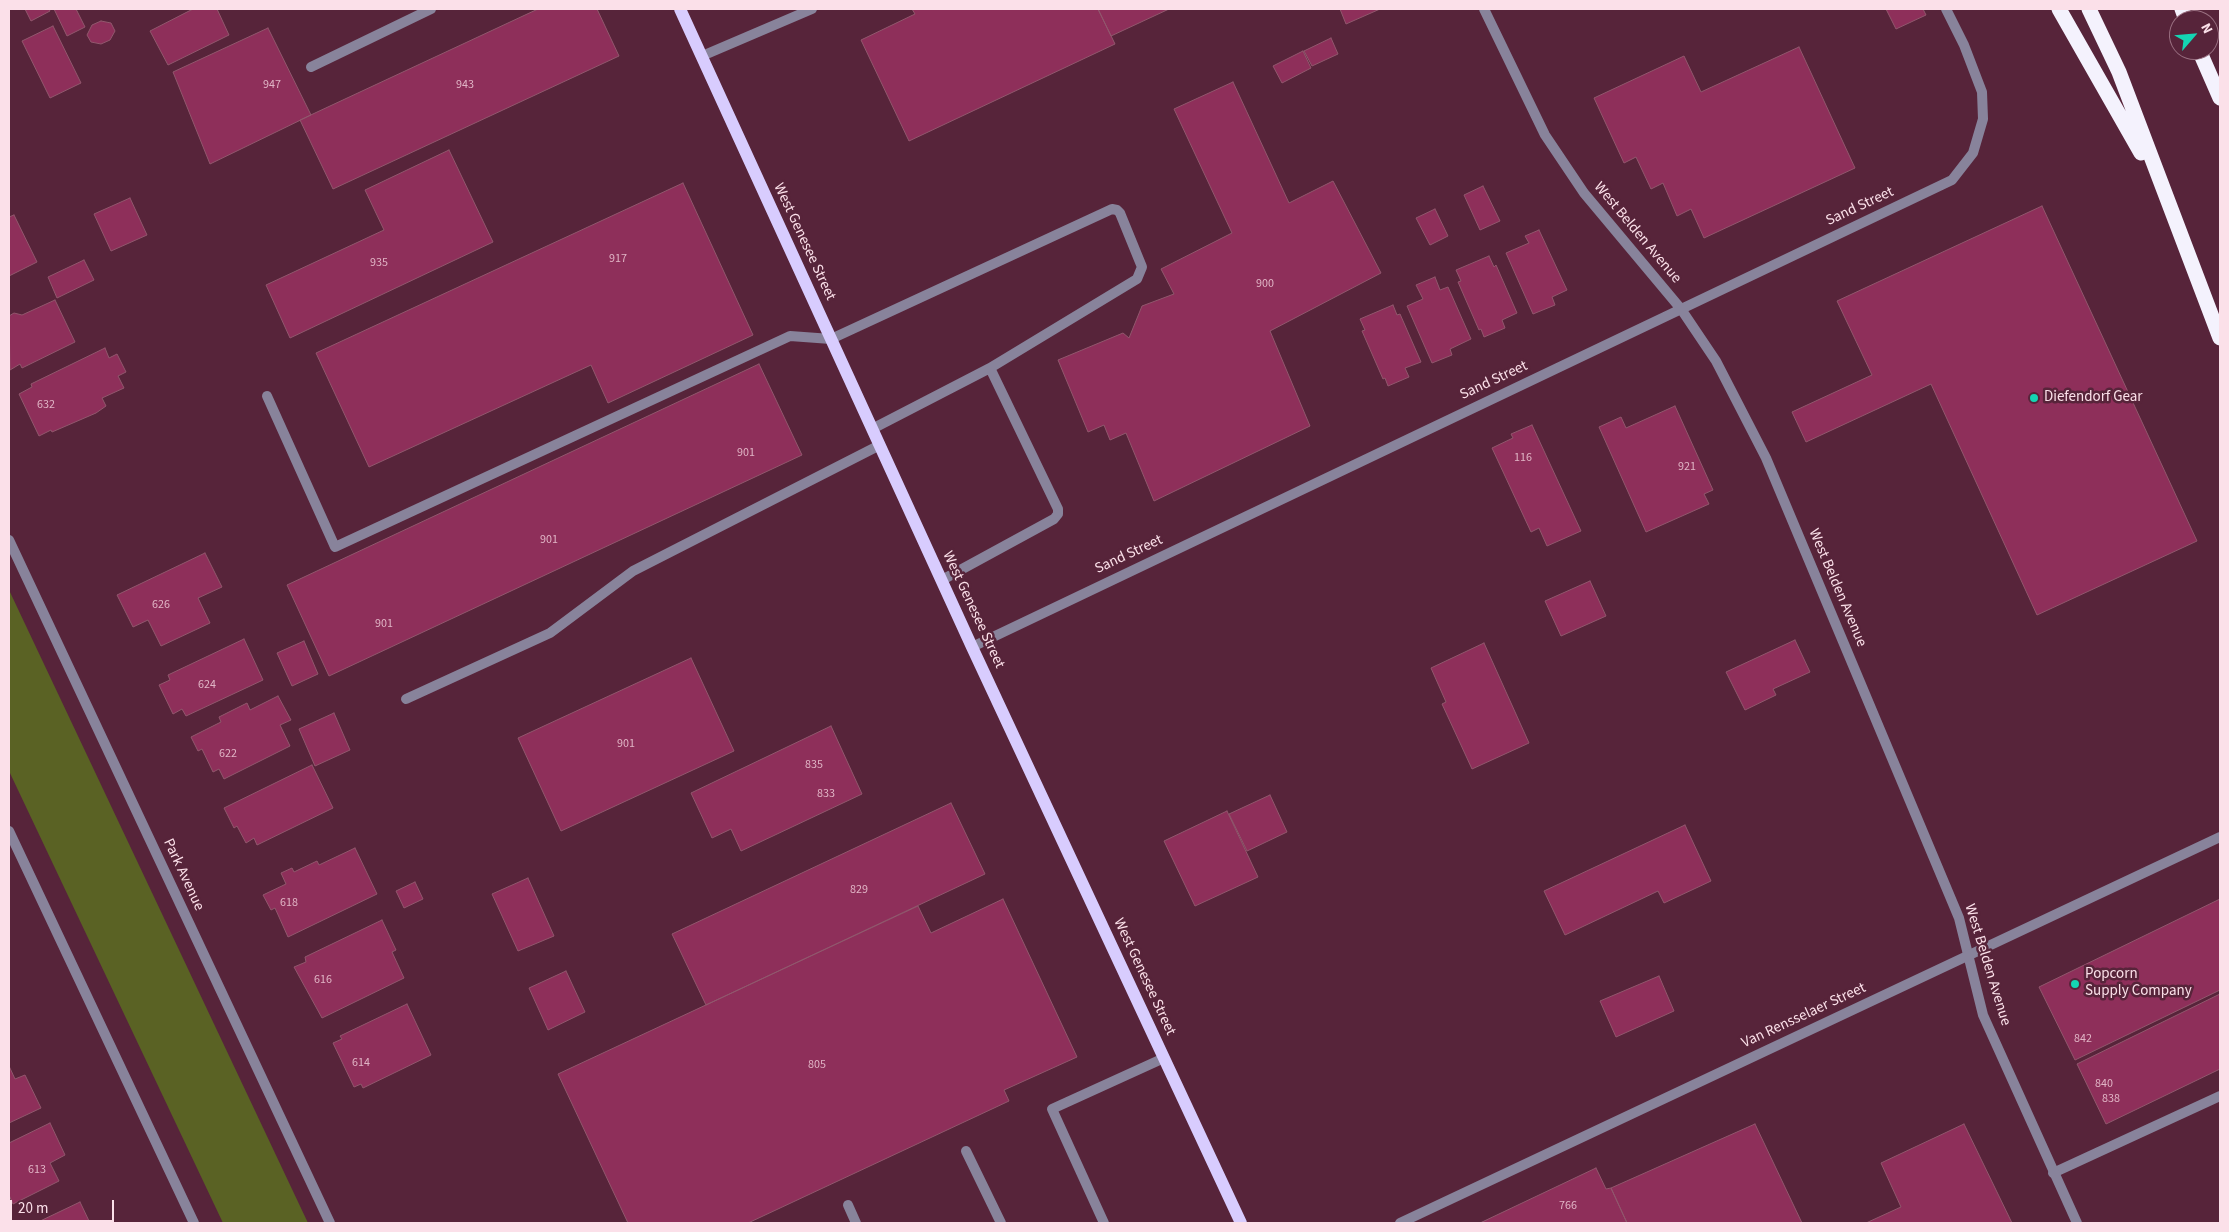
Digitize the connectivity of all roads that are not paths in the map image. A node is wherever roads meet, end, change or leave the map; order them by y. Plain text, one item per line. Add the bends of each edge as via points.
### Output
1 (431, 9) edge
2 (680, 9) edge
3 (812, 9) edge
4 (1484, 9) edge
5 (1946, 9) edge
6 (2059, 9) edge
7 (2089, 9) edge
8 (702, 56) junction
9 (2203, 60) edge
10 (311, 67) dead end
11 (2220, 98) edge
12 (2163, 192) junction
13 (1681, 308) junction
14 (2220, 338) edge
15 (831, 339) junction
16 (990, 368) junction
17 (267, 396) dead end
18 (872, 429) junction
19 (880, 445) junction
20 (9, 540) edge
21 (942, 580) junction
22 (972, 646) junction
23 (406, 699) dead end
24 (9, 831) edge
25 (2220, 837) edge
26 (1969, 955) junction
27 (1164, 1058) junction
28 (2220, 1096) edge
29 (966, 1151) dead end
30 (2053, 1173) junction
31 (848, 1205) dead end
32 (194, 1223) edge
33 (330, 1223) edge
34 (856, 1223) edge
35 (1001, 1223) edge
36 (1104, 1223) edge
37 (1241, 1223) edge
38 (1400, 1223) edge
39 (2077, 1223) edge

1 - 10 street
2 - 8 main road, West Genesee Street
3 - 8 street
4 - 13 street, West Belden Avenue via 1545,135 1584,193
5 - 13 street, Sand Street via 1982,92 1983,119 1974,153 1952,180
6 - 12 highway
7 - 12 highway via 2118,72
8 - 15 main road, West Genesee Street
9 - 11 highway
12 - 14 highway
13 - 22 street, Sand Street
13 - 26 street, West Belden Avenue via 1716,361 1766,458 1959,918
15 - 16 street via 1117,210 1142,267 1137,279
15 - 17 street via 790,336 335,547
15 - 18 main road, West Genesee Street
16 - 18 street
16 - 21 street via 1058,514
18 - 19 main road, West Genesee Street
19 - 21 main road, West Genesee Street
19 - 23 street via 633,571 550,633
20 - 33 street, Park Avenue
21 - 22 main road, West Genesee Street
22 - 27 main road, West Genesee Street
24 - 32 street
25 - 26 street, Van Rensselaer Street
26 - 30 street, West Belden Avenue via 1983,1015
26 - 38 street, Van Rensselaer Street
27 - 36 street via 1052,1109
27 - 37 main road, West Genesee Street
28 - 30 street
29 - 35 street
30 - 39 street, West Belden Avenue
31 - 34 street

